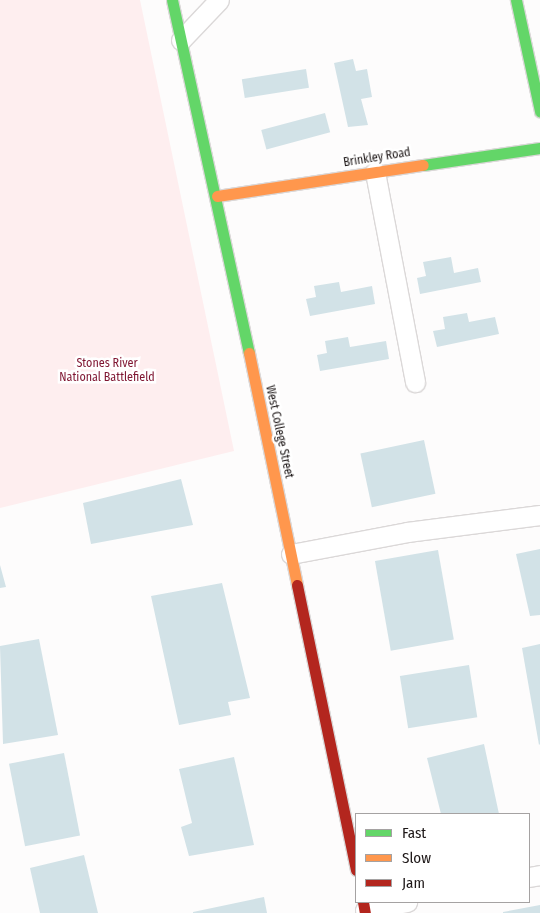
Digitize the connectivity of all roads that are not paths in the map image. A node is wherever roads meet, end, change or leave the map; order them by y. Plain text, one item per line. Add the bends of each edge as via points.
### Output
1 (172, 0) edge
2 (219, 0) edge
3 (516, 0) edge
4 (181, 40) junction
5 (540, 111) edge
6 (540, 148) edge
7 (375, 172) junction
8 (217, 196) junction
9 (415, 382) dead end
10 (540, 515) edge
11 (291, 554) junction
12 (355, 865) edge
13 (401, 903) edge
14 (364, 908) edge

1 - 4 street, West College Street
2 - 4 lane
3 - 5 street
4 - 8 street, West College Street
6 - 7 street, Brinkley Road
7 - 8 street, Brinkley Road
7 - 9 lane
8 - 11 street, West College Street
10 - 11 lane via 407,532
11 - 12 street, West College Street
13 - 14 lane

